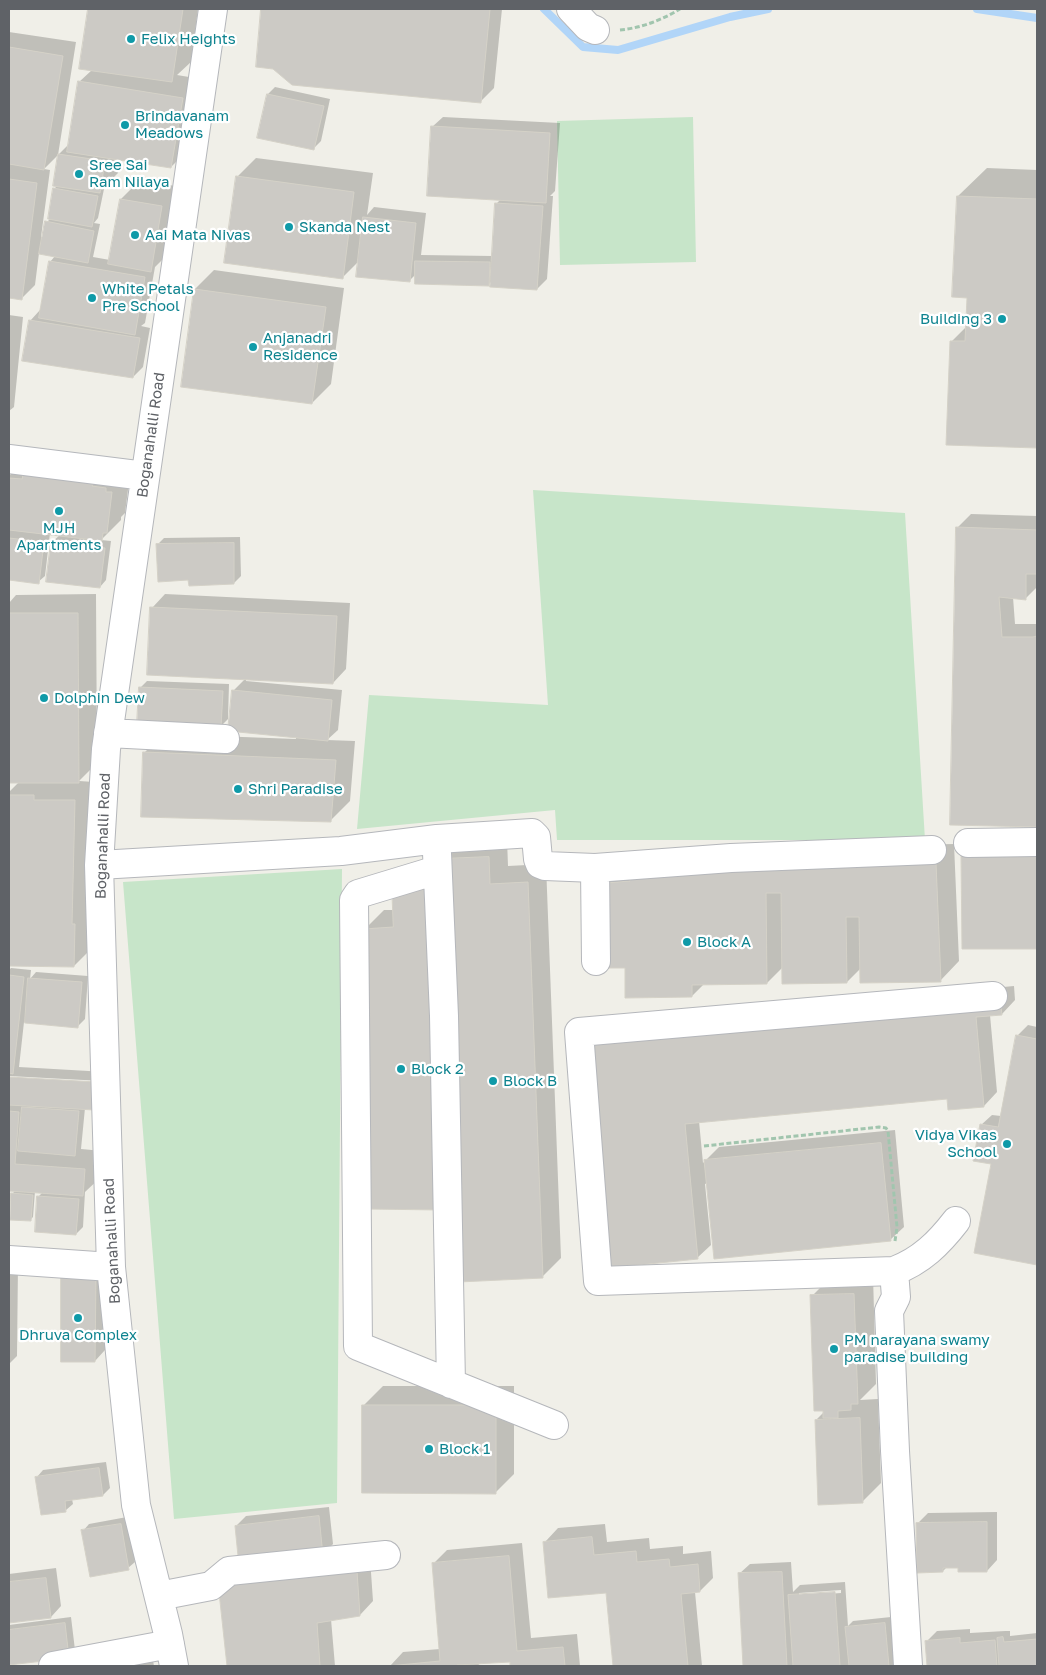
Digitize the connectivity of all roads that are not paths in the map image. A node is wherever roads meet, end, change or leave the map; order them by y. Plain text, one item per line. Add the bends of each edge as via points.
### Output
1 (213, 9) edge
2 (571, 9) edge
3 (595, 30) road end
4 (9, 459) edge
5 (145, 476) junction
6 (108, 733) junction
7 (225, 739) dead end
8 (437, 839) junction
9 (1037, 842) edge
10 (968, 843) dead end
11 (932, 850) dead end
12 (99, 866) junction
13 (595, 868) junction
14 (438, 870) junction
15 (596, 961) dead end
16 (993, 996) dead end
17 (956, 1221) dead end
18 (9, 1260) edge
19 (111, 1267) junction
20 (886, 1272) junction
21 (451, 1384) junction
22 (554, 1425) dead end
23 (386, 1556) dead end
24 (159, 1596) junction
25 (172, 1655) edge
26 (53, 1666) edge
27 (908, 1666) edge

1 - 5 street, Boganahalli Road
2 - 3 street
4 - 5 street
5 - 6 street, Boganahalli Road
6 - 7 street
6 - 12 street, Boganahalli Road
8 - 12 street via 341,851
8 - 13 street via 532,833 536,837 540,864
8 - 14 street
9 - 10 street
11 - 13 street via 731,858
12 - 19 street, Boganahalli Road
13 - 15 street
14 - 21 street
14 - 21 street via 358,894 354,900 358,1346
16 - 20 street via 579,1032 598,1281
17 - 20 street via 943,1237 910,1265
18 - 19 street
19 - 24 street, Boganahalli Road via 136,1505
20 - 27 street via 896,1297 889,1311
21 - 22 street
23 - 24 street via 229,1571 210,1586
24 - 25 street, Boganahalli Road
25 - 26 street

